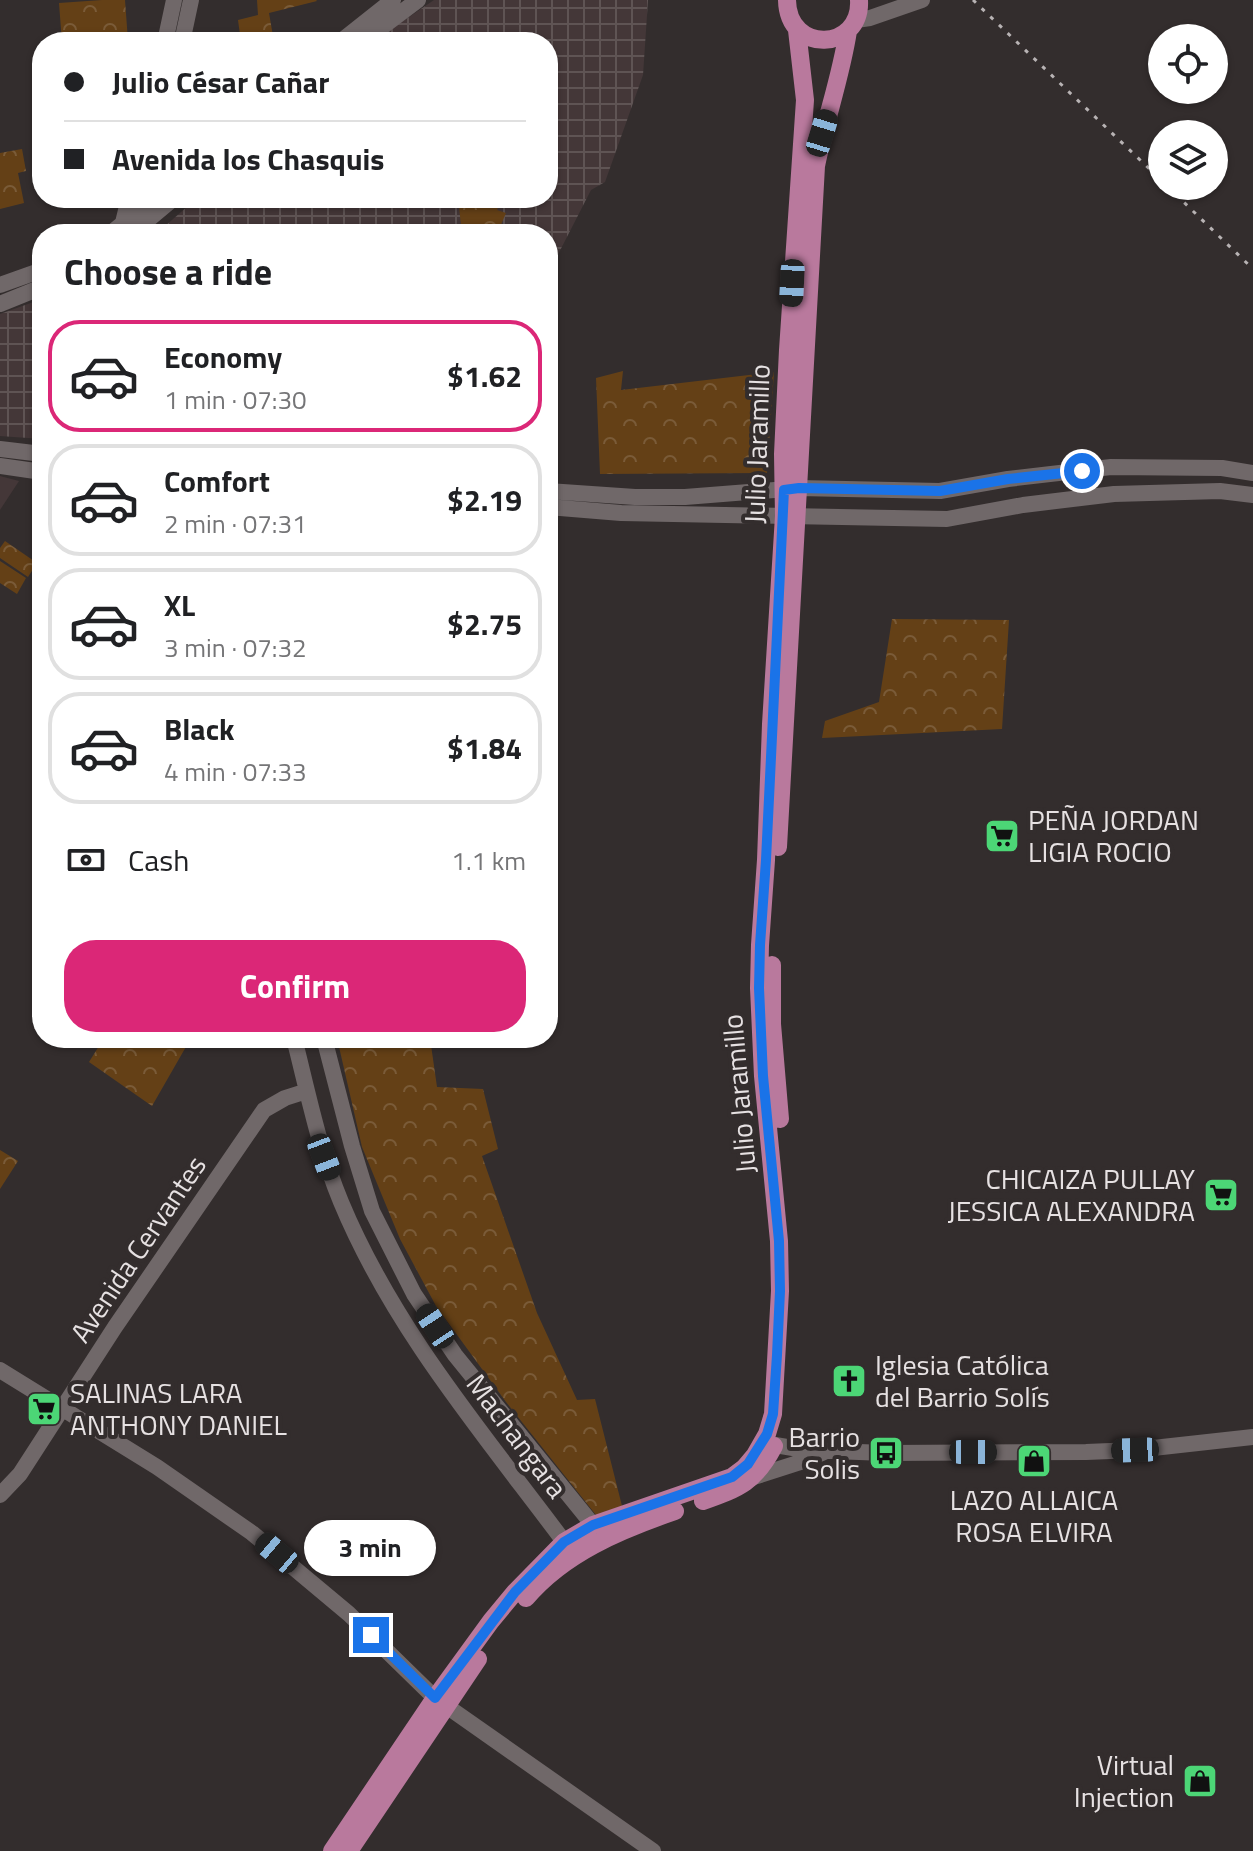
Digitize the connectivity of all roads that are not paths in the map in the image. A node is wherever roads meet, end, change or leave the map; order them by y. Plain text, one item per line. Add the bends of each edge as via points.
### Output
1 (174, 0) edge
2 (191, 0) edge
3 (393, 0) edge
4 (418, 0) edge
5 (859, 0) edge
6 (922, 0) edge
7 (786, 1) edge
8 (852, 26) junction
9 (797, 30) junction
10 (167, 32) edge
11 (184, 32) edge
12 (353, 32) edge
13 (375, 32) edge
14 (147, 208) edge
15 (130, 224) edge
16 (32, 274) edge
17 (0, 285) edge
18 (32, 291) edge
19 (0, 304) edge
20 (0, 449) edge
21 (32, 453) edge
22 (0, 466) edge
23 (32, 471) edge
24 (1253, 473) edge
25 (792, 489) junction
26 (558, 492) edge
27 (1253, 495) edge
28 (558, 508) edge
29 (790, 516) junction
30 (296, 1048) edge
31 (327, 1048) edge
32 (307, 1091) junction
33 (0, 1370) edge
34 (63, 1408) junction
35 (1253, 1437) edge
36 (767, 1446) junction
37 (826, 1451) junction
38 (749, 1472) junction
39 (0, 1495) edge
40 (598, 1533) junction
41 (569, 1549) junction
42 (441, 1703) junction
43 (332, 1851) edge
44 (349, 1851) edge
45 (653, 1851) edge

1 - 10 street
2 - 11 street
3 - 12 street
4 - 13 street
5 - 8 main road, Julio Jaramillo
6 - 8 street
7 - 9 main road, Julio Jaramillo
8 - 9 main road via 822,41
8 - 25 main road, Julio Jaramillo via 816,166
9 - 25 main road, Julio Jaramillo via 805,100 783,454
14 - 15 street
16 - 17 street
18 - 19 street
20 - 21 street
22 - 23 street
24 - 25 street via 1111,467 940,491
25 - 26 street via 685,497
25 - 29 main road, Julio Jaramillo
27 - 29 street via 1114,494 947,519
28 - 29 street
29 - 36 main road, Julio Jaramillo via 771,724 760,945 763,1076 780,1291
30 - 32 street, Machangara
31 - 40 street, Machangara via 372,1211 414,1294 455,1355
32 - 34 street, Avenida Cervantes via 264,1110
32 - 41 street, Machangara via 341,1202 389,1299 479,1433
33 - 34 street
34 - 39 street, Avenida Cervantes
34 - 42 street via 252,1533 349,1614
35 - 37 street via 1098,1452
36 - 37 street
36 - 38 main road, Julio Jaramillo
37 - 38 street
38 - 40 main road, Julio Jaramillo
40 - 41 main road, Julio Jaramillo
41 - 42 main road, Julio Jaramillo via 515,1592
42 - 43 main road, Julio Jaramillo
42 - 44 main road, Julio Jaramillo
42 - 45 street

